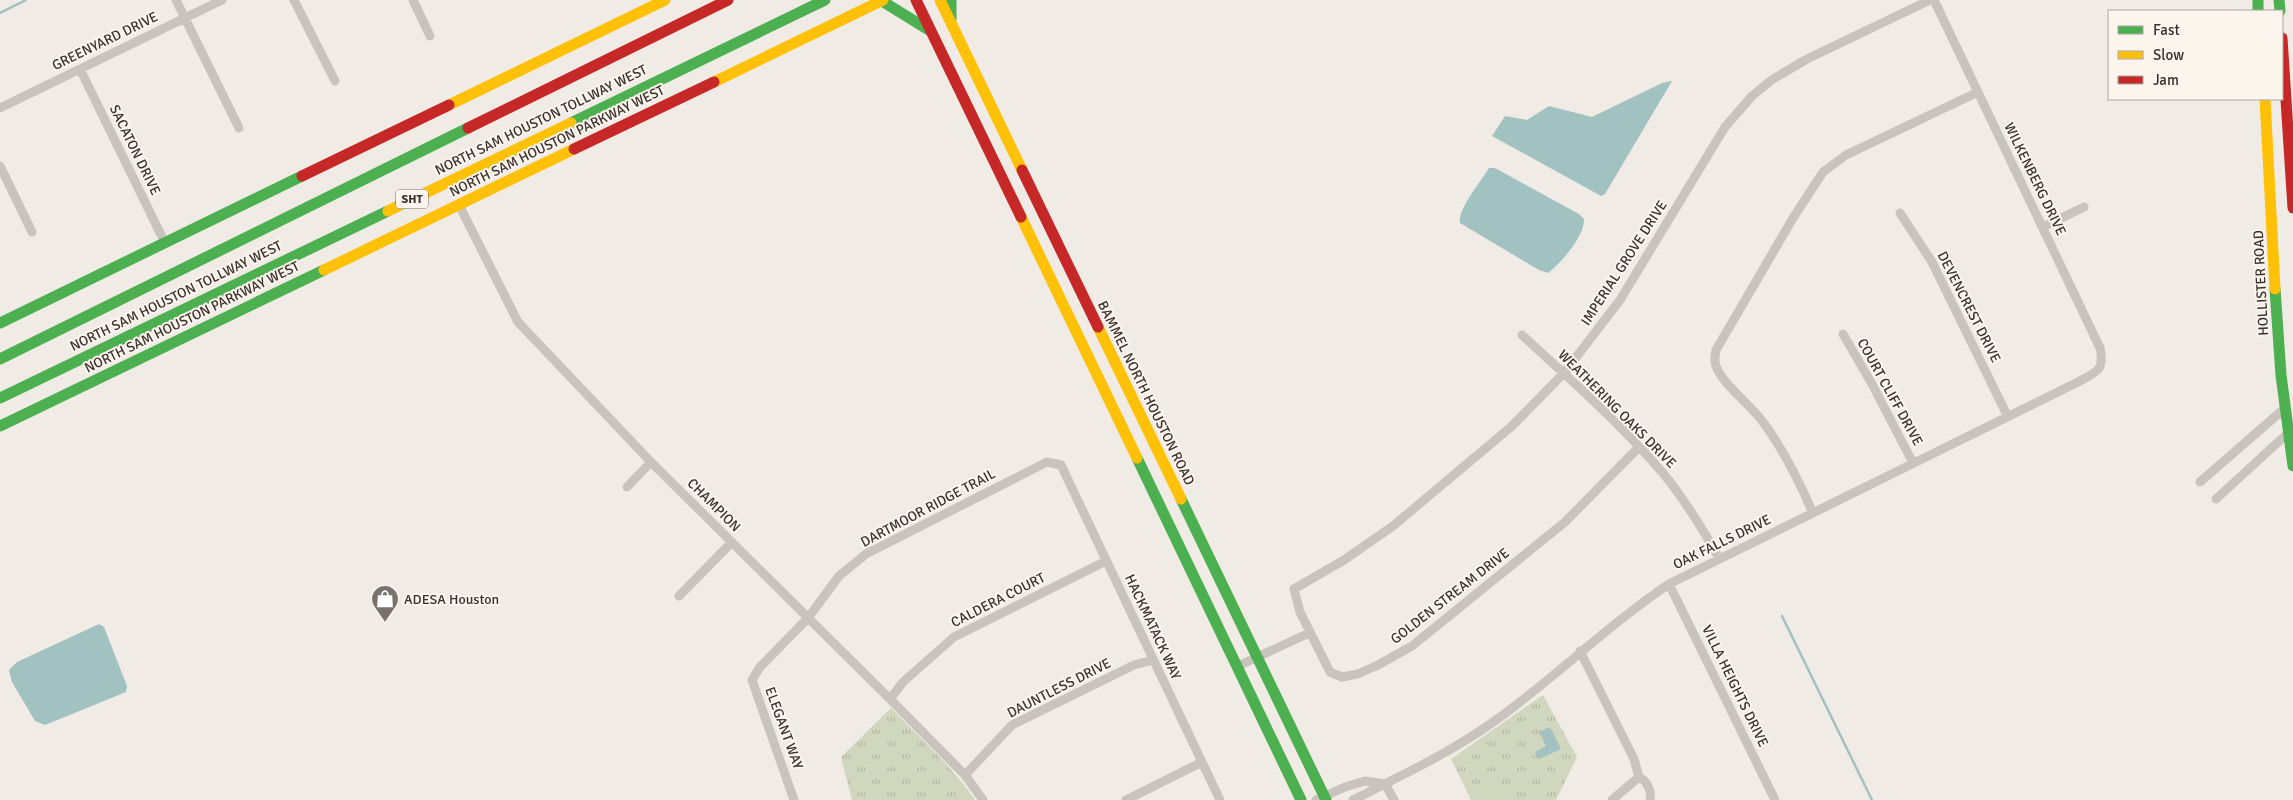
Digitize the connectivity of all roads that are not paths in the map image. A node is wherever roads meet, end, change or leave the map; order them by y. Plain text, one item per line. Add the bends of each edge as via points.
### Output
1 (176, 0) edge
2 (222, 0) edge
3 (294, 0) edge
4 (413, 0) edge
5 (665, 0) edge
6 (728, 0) edge
7 (825, 0) edge
8 (916, 0) edge
9 (940, 0) edge
10 (951, 0) edge
11 (1932, 0) edge
12 (878, 2) edge
13 (185, 18) junction
14 (951, 24) junction
15 (930, 31) junction
16 (430, 36) dead end
17 (2283, 55) edge
18 (80, 69) junction
19 (335, 81) dead end
20 (1978, 92) junction
21 (2265, 100) edge
22 (0, 108) edge
23 (239, 128) dead end
24 (2288, 141) junction
25 (2268, 142) junction
26 (0, 166) edge
27 (459, 205) junction
28 (2084, 206) dead end
29 (2293, 208) edge
30 (1900, 213) dead end
31 (2044, 227) junction
32 (32, 232) dead end
33 (165, 243) junction
34 (1066, 260) junction
35 (1046, 270) junction
36 (0, 323) edge
37 (1843, 334) dead end
38 (1522, 335) dead end
39 (0, 359) edge
40 (2098, 371) joint
41 (1564, 373) junction
42 (0, 398) edge
43 (2289, 405) edge
44 (2008, 417) junction
45 (1144, 422) junction
46 (0, 426) edge
47 (1124, 430) junction
48 (2290, 431) edge
49 (1639, 447) junction
50 (651, 462) junction
51 (1913, 463) junction
52 (1061, 465) joint
53 (2293, 466) edge
54 (2200, 482) dead end
55 (627, 487) dead end
56 (2216, 498) dead end
57 (1813, 513) junction
58 (732, 542) junction
59 (1719, 558) junction
60 (1106, 561) junction
61 (1669, 584) junction
62 (1294, 589) joint
63 (679, 596) dead end
64 (808, 618) junction
65 (1309, 632) junction
66 (1580, 651) junction
67 (1257, 657) junction
68 (1153, 660) junction
69 (1238, 666) junction
70 (760, 667) joint
71 (890, 699) junction
72 (1202, 762) junction
73 (965, 775) junction
74 (1639, 777) junction
75 (1385, 784) junction
76 (1322, 799) edge
77 (794, 800) edge
78 (982, 800) edge
79 (1126, 800) edge
80 (1220, 800) edge
81 (1301, 800) edge
82 (1353, 800) edge
83 (1394, 800) edge
84 (1612, 800) edge
85 (1650, 800) edge
86 (1775, 800) edge

1 - 13 street
2 - 13 street, GREENYARD DRIVE
3 - 19 street
4 - 16 street
5 - 33 main road
6 - 39 main road, NORTH SAM HOUSTON TOLLWAY WEST
7 - 42 main road, NORTH SAM HOUSTON TOLLWAY WEST / SHT
8 - 15 main road
9 - 14 main road, BAMMEL NORTH HOUSTON ROAD
10 - 14 main road
11 - 20 street, WILKENBERG DRIVE
11 - 41 street, IMPERIAL GROVE DRIVE via 1807,59 1773,79 1743,106 1710,151 1635,276 1598,331
12 - 15 main road
12 - 27 main road, NORTH SAM HOUSTON PARKWAY WEST
13 - 18 street, GREENYARD DRIVE
13 - 23 street
14 - 34 main road, BAMMEL NORTH HOUSTON ROAD
15 - 35 main road
17 - 24 main road
18 - 22 street, GREENYARD DRIVE
18 - 33 street, SACATON DRIVE
20 - 31 street, WILKENBERG DRIVE
20 - 57 street via 1846,155 1830,166 1811,188 1716,350 1715,364 1723,378 1778,442
21 - 25 main road, HOLLISTER ROAD
24 - 25 main road
24 - 29 main road
25 - 43 main road, HOLLISTER ROAD
26 - 32 street
27 - 46 main road, NORTH SAM HOUSTON PARKWAY WEST
27 - 50 street, CHAMPION via 518,322
28 - 31 street
30 - 44 street, DEVENCREST DRIVE via 1932,262
31 - 40 street, WILKENBERG DRIVE via 2100,348 2102,361
33 - 36 main road
34 - 35 main road
34 - 45 main road, BAMMEL NORTH HOUSTON ROAD
35 - 47 main road
37 - 51 street, COURT CLIFF DRIVE
38 - 41 street, WEATHERING OAKS DRIVE
40 - 44 street, OAK FALLS DRIVE
41 - 49 street, WEATHERING OAKS DRIVE
41 - 62 street, IMPERIAL GROVE DRIVE via 1512,426 1393,526
43 - 48 main road, HOLLISTER ROAD
43 - 54 street
44 - 51 street, OAK FALLS DRIVE
45 - 47 main road
45 - 67 main road, BAMMEL NORTH HOUSTON ROAD
47 - 69 main road
48 - 53 main road, HOLLISTER ROAD
48 - 56 street
49 - 59 street, WEATHERING OAKS DRIVE via 1680,495
49 - 65 street, GOLDEN STREAM DRIVE via 1565,522 1401,653 1358,674 1342,677 1330,672
50 - 55 street
50 - 58 street, CHAMPION
51 - 57 street, OAK FALLS DRIVE
52 - 60 street, HACKMATACK WAY
52 - 64 street, DARTMOOR RIDGE TRAIL via 1046,462 866,554 839,576
57 - 59 street, OAK FALLS DRIVE
58 - 63 street
58 - 64 street, CHAMPION
59 - 61 street, OAK FALLS DRIVE
60 - 68 street, HACKMATACK WAY
60 - 71 street, CALDERA COURT via 954,637 903,682
61 - 66 street, OAK FALLS DRIVE
61 - 86 street, VILLA HEIGHTS DRIVE
62 - 65 street, GOLDEN STREAM DRIVE
64 - 70 street, DARTMOOR RIDGE TRAIL
64 - 71 street, CHAMPION
65 - 67 street
66 - 74 street via 1630,750
66 - 75 street, OAK FALLS DRIVE via 1495,721 1429,762
67 - 69 street
67 - 76 main road, BAMMEL NORTH HOUSTON ROAD
68 - 72 street, HACKMATACK WAY
68 - 73 street, DAUNTLESS DRIVE via 1134,665 1012,726
69 - 81 main road
70 - 77 street, ELEGANT WAY via 752,680
71 - 73 street, CHAMPION
72 - 79 street
72 - 80 street, HACKMATACK WAY
73 - 78 street, CHAMPION
74 - 84 street
74 - 85 street via 1649,788
75 - 76 street, OAK FALLS DRIVE via 1365,781
75 - 82 street, OAK FALLS DRIVE
75 - 83 street

